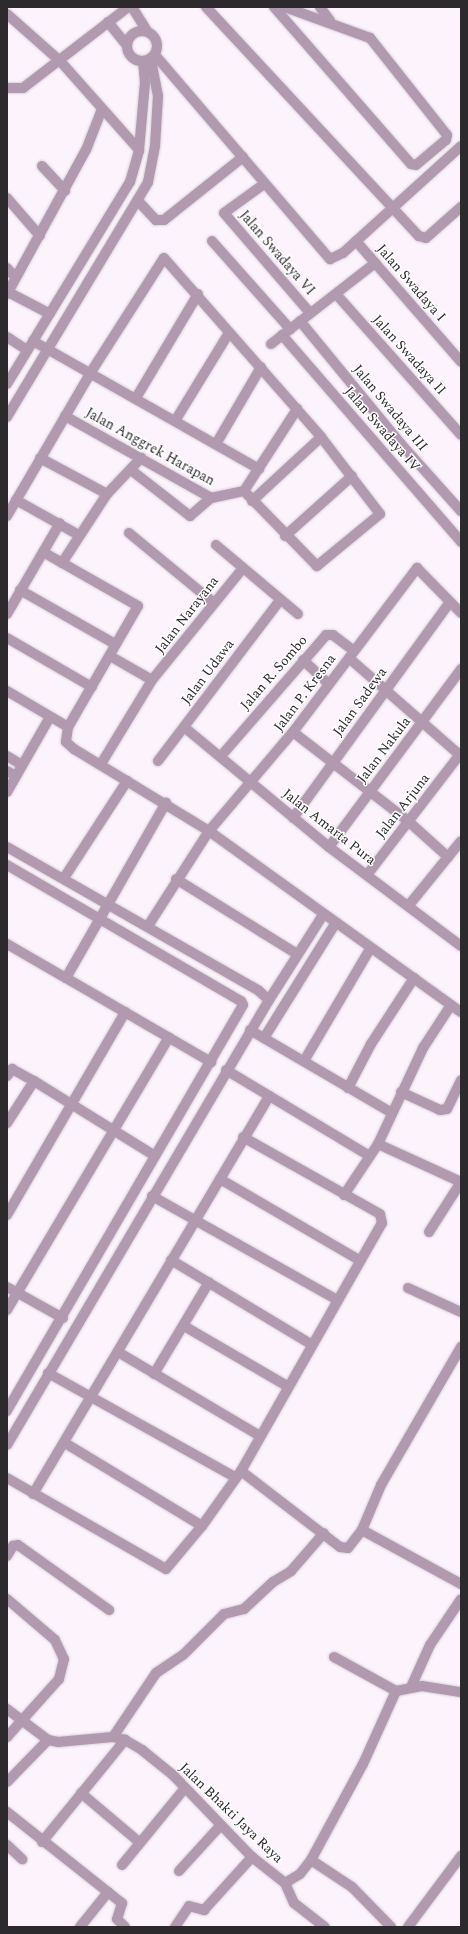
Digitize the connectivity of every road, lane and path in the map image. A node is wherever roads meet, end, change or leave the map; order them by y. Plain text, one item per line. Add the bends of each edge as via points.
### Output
1 (206, 7) edge
2 (274, 7) edge
3 (285, 7) edge
4 (320, 7) edge
5 (126, 8) edge
6 (7, 14) edge
7 (330, 21) junction
8 (108, 22) junction
9 (147, 31) junction
10 (126, 44) junction
11 (150, 58) junction
12 (61, 62) junction
13 (7, 88) edge
14 (102, 109) junction
15 (461, 146) edge
16 (139, 150) junction
17 (243, 157) junction
18 (42, 166) dead end
19 (264, 184) junction
20 (65, 191) junction
21 (7, 198) edge
22 (139, 202) junction
23 (461, 207) edge
24 (392, 208) junction
25 (40, 236) junction
26 (212, 241) dead end
27 (356, 241) junction
28 (92, 246) junction
29 (107, 253) junction
30 (375, 263) junction
31 (7, 268) edge
32 (16, 278) junction
33 (8, 293) edge
34 (198, 294) junction
35 (336, 294) junction
36 (310, 313) junction
37 (50, 314) junction
38 (300, 322) junction
39 (286, 332) junction
40 (229, 333) junction
41 (7, 337) edge
42 (271, 344) dead end
43 (30, 345) junction
44 (47, 346) junction
45 (461, 362) edge
46 (261, 368) junction
47 (91, 372) junction
48 (7, 384) edge
49 (136, 398) junction
50 (297, 409) junction
51 (65, 416) junction
52 (7, 417) edge
53 (175, 421) junction
54 (461, 435) edge
55 (321, 437) junction
56 (216, 444) junction
57 (40, 458) junction
58 (141, 458) junction
59 (259, 469) junction
60 (131, 470) junction
61 (352, 476) junction
62 (244, 491) junction
63 (107, 494) junction
64 (211, 498) junction
65 (16, 500) junction
66 (252, 501) junction
67 (461, 511) edge
68 (7, 516) edge
69 (60, 523) junction
70 (129, 533) dead end
71 (79, 535) junction
72 (285, 536) junction
73 (461, 542) edge
74 (216, 545) dead end
75 (43, 552) junction
76 (62, 563) junction
77 (243, 568) junction
78 (20, 590) junction
79 (280, 600) junction
80 (450, 602) junction
81 (214, 603) junction
82 (461, 613) edge
83 (7, 614) edge
84 (298, 614) dead end
85 (7, 638) edge
86 (116, 644) junction
87 (351, 655) junction
88 (110, 656) junction
89 (303, 660) junction
90 (461, 669) edge
91 (152, 680) junction
92 (329, 684) junction
93 (92, 687) junction
94 (386, 690) junction
95 (7, 691) edge
96 (50, 717) junction
97 (423, 721) junction
98 (184, 726) junction
99 (68, 727) junction
100 (293, 732) junction
101 (461, 755) edge
102 (7, 756) edge
103 (221, 756) junction
104 (158, 761) dead end
105 (333, 763) junction
106 (101, 764) junction
107 (22, 765) junction
108 (12, 774) edge
109 (127, 781) junction
110 (252, 784) junction
111 (370, 791) junction
112 (7, 792) edge
113 (166, 803) junction
114 (293, 818) junction
115 (408, 821) junction
116 (210, 831) junction
117 (461, 841) edge
118 (7, 847) edge
119 (329, 847) junction
120 (448, 857) junction
121 (7, 865) edge
122 (367, 875) junction
123 (64, 878) junction
124 (176, 879) junction
125 (109, 903) junction
126 (409, 905) junction
127 (323, 915) junction
128 (102, 918) junction
129 (335, 924) junction
130 (148, 926) junction
131 (459, 941) edge
132 (7, 944) edge
133 (370, 948) junction
134 (297, 954) junction
135 (66, 978) junction
136 (414, 978) junction
137 (269, 1000) junction
138 (451, 1005) junction
139 (125, 1012) junction
140 (461, 1012) edge
141 (250, 1030) junction
142 (169, 1037) junction
143 (264, 1038) junction
144 (304, 1061) junction
145 (211, 1062) junction
146 (226, 1070) junction
147 (7, 1076) edge
148 (461, 1080) edge
149 (34, 1081) junction
150 (348, 1088) junction
151 (401, 1092) junction
152 (269, 1096) junction
153 (70, 1105) junction
154 (392, 1113) junction
155 (7, 1123) edge
156 (113, 1131) junction
157 (244, 1137) junction
158 (378, 1144) junction
159 (368, 1155) junction
160 (155, 1156) junction
161 (149, 1167) junction
162 (164, 1176) junction
163 (220, 1179) junction
164 (461, 1182) edge
165 (344, 1195) junction
166 (152, 1196) junction
167 (7, 1215) edge
168 (195, 1219) junction
169 (429, 1232) dead end
170 (171, 1260) junction
171 (359, 1260) junction
172 (209, 1282) junction
173 (7, 1287) edge
174 (408, 1288) dead end
175 (18, 1293) junction
176 (337, 1300) junction
177 (7, 1310) edge
178 (461, 1312) edge
179 (62, 1318) junction
180 (184, 1326) junction
181 (312, 1344) junction
182 (461, 1347) edge
183 (118, 1352) junction
184 (48, 1373) junction
185 (154, 1374) junction
186 (287, 1386) junction
187 (93, 1396) junction
188 (7, 1412) edge
189 (260, 1436) junction
190 (65, 1443) junction
191 (7, 1445) edge
192 (238, 1474) junction
193 (7, 1478) edge
194 (33, 1494) junction
195 (202, 1526) junction
196 (362, 1530) junction
197 (324, 1533) junction
198 (7, 1556) edge
199 (461, 1584) edge
200 (7, 1599) edge
201 (461, 1599) edge
202 (108, 1610) dead end
203 (334, 1657) dead end
204 (411, 1687) junction
205 (396, 1692) junction
206 (461, 1692) edge
207 (7, 1708) edge
208 (22, 1720) junction
209 (113, 1736) junction
210 (7, 1737) edge
211 (48, 1740) junction
212 (125, 1740) junction
213 (7, 1782) edge
214 (186, 1788) junction
215 (81, 1793) junction
216 (7, 1812) edge
217 (221, 1824) junction
218 (42, 1842) junction
219 (139, 1842) junction
220 (7, 1845) edge
221 (461, 1856) edge
222 (252, 1857) junction
223 (22, 1860) dead end
224 (311, 1860) junction
225 (122, 1865) dead end
226 (179, 1871) dead end
227 (285, 1883) junction
228 (108, 1892) junction
229 (80, 1927) edge
230 (125, 1927) edge
231 (175, 1927) edge
232 (325, 1927) edge
233 (391, 1927) edge
234 (408, 1927) edge

1 - 24 street
2 - 7 street via 412,164 416,165 446,140 447,134 370,38
3 - 7 street
4 - 7 street
5 - 8 street
5 - 9 street
6 - 12 street
8 - 10 street
8 - 12 street
9 - 10 street via 134,32
9 - 11 street via 157,41
10 - 11 street via 130,57
11 - 16 street
11 - 17 street
11 - 22 street via 158,96 155,146 148,182
12 - 13 street via 23,88
12 - 14 street
14 - 16 street
14 - 20 street via 86,150
15 - 24 street
16 - 28 street via 130,182
17 - 19 street
17 - 22 street via 164,220 156,220
18 - 20 street
19 - 27 street via 330,259 334,259
19 - 36 street, Jalan Swadaya VI via 224,213
20 - 25 street
21 - 25 street
22 - 29 street
23 - 24 street via 424,238
24 - 27 street
25 - 32 street
26 - 39 street, Jalan Swadaya IV
27 - 30 street, Jalan Swadaya I
28 - 29 street
28 - 37 street
29 - 44 street
30 - 35 street
30 - 45 street, Jalan Swadaya I
31 - 32 street
32 - 33 street
33 - 37 street
34 - 40 street
34 - 47 street via 164,258
34 - 49 street
35 - 36 street
35 - 54 street, Jalan Swadaya II
36 - 38 street
37 - 43 street
38 - 39 street
38 - 67 street, Jalan Swadaya III via 400,444
39 - 42 street
39 - 73 street, Jalan Swadaya IV
40 - 46 street
40 - 53 street
41 - 43 street
43 - 44 street
43 - 48 street
44 - 47 street
44 - 52 street
46 - 50 street
46 - 56 street
47 - 49 street
47 - 51 street
49 - 53 street
50 - 55 street
50 - 59 street
51 - 57 street
51 - 58 street, Jalan Anggrek Harapan
53 - 56 street
55 - 61 street
55 - 66 street
56 - 59 street
57 - 63 street
57 - 65 street
58 - 60 street
58 - 64 street, Jalan Anggrek Harapan
59 - 62 street
60 - 63 street
60 - 64 street via 190,516
61 - 72 street
61 - 72 street via 380,512 371,524 319,566
62 - 64 street, Jalan Anggrek Harapan
62 - 66 street
63 - 71 street
65 - 68 street
65 - 69 street
66 - 72 street
69 - 71 street
69 - 75 street
70 - 81 street
71 - 76 street
74 - 77 street
75 - 76 street
75 - 78 street
76 - 86 street via 138,606
77 - 79 street
77 - 81 street, Jalan Narayana
78 - 83 street
78 - 86 street
79 - 84 street
79 - 98 street, Jalan Udawa
80 - 82 street
80 - 87 street, Jalan P. Kresna via 417,568
80 - 94 street, Jalan Sadewa
81 - 91 street, Jalan Narayana
85 - 93 street
86 - 88 street
87 - 89 street, Jalan R. Sombo via 329,634
87 - 92 street, Jalan P. Kresna
87 - 94 street
88 - 91 street
88 - 93 street
89 - 92 street
89 - 103 street, Jalan R. Sombo
90 - 97 street, Jalan Nakula
91 - 106 street, Jalan Narayana
92 - 100 street, Jalan P. Kresna
93 - 99 street
94 - 97 street
94 - 105 street, Jalan Sadewa
95 - 96 street
96 - 99 street
96 - 107 street
97 - 101 street
97 - 111 street, Jalan Nakula
98 - 103 street, Jalan Amarta Pura
98 - 104 street, Jalan Udawa
99 - 106 street via 66,742
100 - 105 street
100 - 110 street, Jalan P. Kresna
101 - 115 street, Jalan Arjuna
102 - 107 street
103 - 110 street, Jalan Amarta Pura
105 - 111 street
105 - 114 street, Jalan Sadewa
106 - 109 street
107 - 108 street
108 - 112 street
109 - 113 street
109 - 123 street
110 - 114 street, Jalan Amarta Pura
110 - 116 street, Jalan P. Kresna
111 - 115 street
111 - 119 street, Jalan Nakula
113 - 116 street
113 - 125 street
114 - 119 street, Jalan Amarta Pura
115 - 120 street
115 - 122 street, Jalan Arjuna
116 - 124 street, Jalan P. Kresna
116 - 127 street
117 - 120 street
118 - 123 street
119 - 122 street, Jalan Amarta Pura
120 - 126 street
121 - 128 street
122 - 126 street, Jalan Amarta Pura
123 - 125 street
124 - 130 street, Jalan P. Kresna
124 - 134 street
125 - 128 street
125 - 130 street
126 - 131 street, Jalan Amarta Pura
127 - 129 street
127 - 134 street
128 - 135 street
128 - 145 street via 241,1001 243,1010
129 - 133 street
129 - 143 street
130 - 137 street via 259,991
132 - 135 street
133 - 136 street
133 - 144 street
134 - 137 street
135 - 139 street
136 - 138 street
136 - 150 street via 371,1044
137 - 141 street
138 - 140 street
138 - 151 street via 423,1048
139 - 142 street
139 - 153 street
141 - 143 street
141 - 146 street
142 - 145 street
142 - 156 street
143 - 144 street
144 - 150 street
145 - 160 street
146 - 152 street
146 - 162 street
147 - 149 street via 12,1069
148 - 151 street via 447,1109 440,1110
149 - 153 street
149 - 155 street
150 - 154 street
151 - 154 street
152 - 157 street
152 - 159 street
153 - 156 street
153 - 167 street
154 - 158 street
156 - 160 street
156 - 175 street
157 - 163 street
157 - 165 street
158 - 159 street
158 - 164 street
159 - 165 street
160 - 161 street
161 - 162 street
161 - 179 street
162 - 166 street
163 - 168 street
163 - 171 street
164 - 169 street
165 - 171 street via 380,1214 382,1219
166 - 168 street
166 - 184 street
168 - 170 street
168 - 176 street
170 - 172 street
170 - 183 street
171 - 176 street
172 - 180 street
172 - 181 street
173 - 175 street
174 - 178 street
175 - 177 street
175 - 179 street
176 - 181 street
179 - 188 street
180 - 185 street
180 - 186 street
181 - 186 street
182 - 196 street via 381,1485
183 - 185 street
183 - 187 street
184 - 187 street
184 - 191 street
185 - 189 street
186 - 189 street
187 - 190 street
187 - 192 street
189 - 192 street
190 - 194 street
190 - 195 street
192 - 195 street
192 - 197 street
193 - 194 street
194 - 195 street via 166,1569
196 - 197 street via 348,1548 340,1547
196 - 199 street
197 - 209 street via 291,1571 267,1587 244,1609 224,1614 183,1655 156,1673
198 - 202 street via 14,1546 18,1546
200 - 208 street via 55,1640 64,1659 59,1679
201 - 204 street via 430,1646
203 - 205 street
204 - 205 street
204 - 206 street
205 - 224 street, Jalan Bhakti Jaya Raya via 363,1764
207 - 208 street
208 - 210 street
208 - 211 street
209 - 211 street, Jalan Bhakti Jaya Raya via 58,1742
209 - 212 street, Jalan Bhakti Jaya Raya
211 - 213 street
212 - 214 street, Jalan Bhakti Jaya Raya
212 - 215 street
214 - 217 street, Jalan Bhakti Jaya Raya
214 - 219 street
215 - 218 street
215 - 219 street
216 - 218 street
217 - 222 street, Jalan Bhakti Jaya Raya
217 - 226 street
218 - 228 street
219 - 225 street
220 - 223 street
221 - 234 street
222 - 227 street, Jalan Bhakti Jaya Raya
222 - 231 street via 204,1910 189,1906
224 - 227 street, Jalan Bhakti Jaya Raya via 300,1874
224 - 233 street via 352,1887
227 - 232 street via 294,1903
228 - 229 street
228 - 230 street via 122,1903 117,1919

